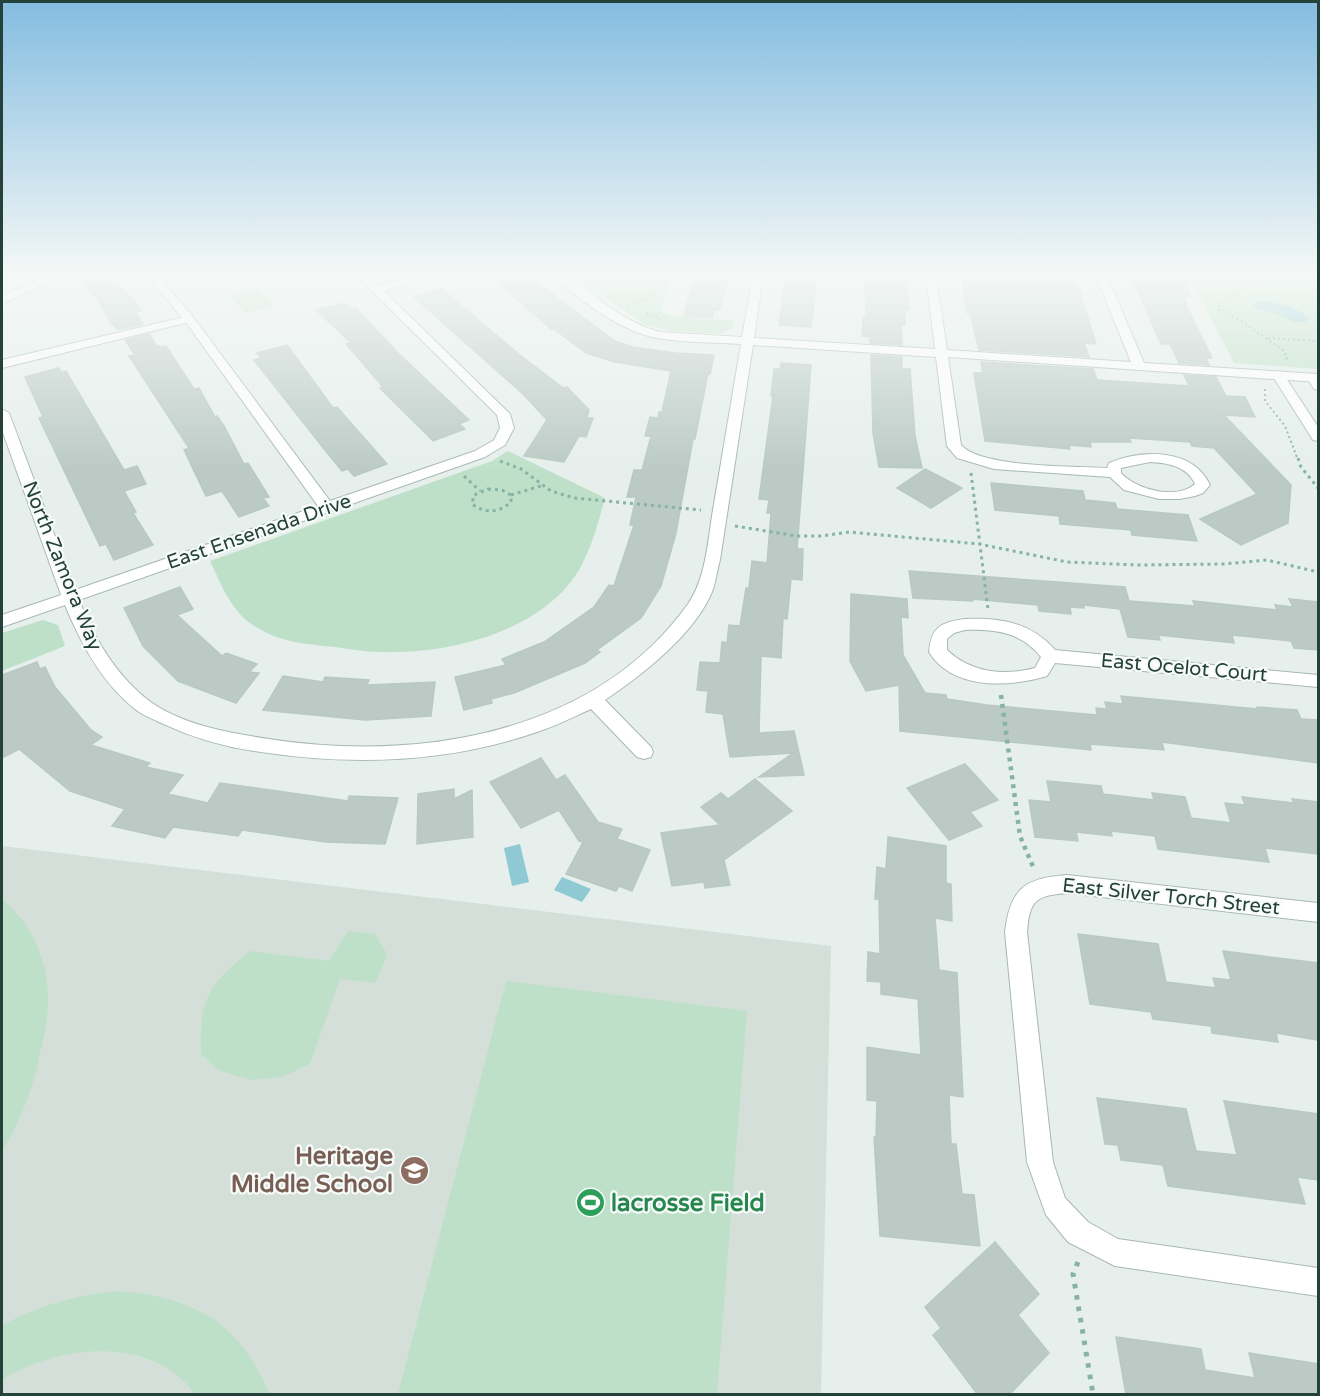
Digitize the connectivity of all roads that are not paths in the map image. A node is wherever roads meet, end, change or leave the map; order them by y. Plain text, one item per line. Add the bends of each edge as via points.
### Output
1 (100, 341) edge
2 (205, 341) edge
3 (428, 341) edge
4 (735, 341) edge
5 (942, 341) edge
6 (1129, 341) edge
7 (748, 342) junction
8 (944, 355) junction
9 (2, 364) edge
10 (1139, 366) junction
11 (1278, 369) junction
12 (1316, 380) edge
13 (2, 413) edge
14 (1318, 437) edge
15 (9, 454) edge
16 (1114, 473) junction
17 (327, 508) junction
18 (70, 598) junction
19 (2, 621) edge
20 (1050, 656) junction
21 (1318, 681) edge
22 (593, 699) junction
23 (644, 752) dead end
24 (1318, 912) edge
25 (1318, 1282) edge

1 - 9 street
2 - 17 street
3 - 17 street, East Ensenada Drive via 503,414 507,428 500,442 480,454
4 - 7 street
5 - 8 street
6 - 10 street
7 - 8 street
7 - 22 street, North Zamora Way via 712,560 703,593 661,649 633,674
8 - 10 street
8 - 16 street via 954,446 962,455 994,465
10 - 11 street
11 - 12 street
11 - 14 street
13 - 15 street, North Zamora Way
15 - 18 street, North Zamora Way
16 - 16 street via 1114,466 1124,460 1169,460 1197,472 1203,485 1191,495 1145,492 1120,482
17 - 18 street, East Ensenada Drive
18 - 19 street, East Ensenada Drive
18 - 22 street, North Zamora Way via 92,647 112,678 143,706 201,734 272,748 346,755 459,747 548,722
20 - 20 street via 1038,641 1004,627 968,624 950,628 939,637 938,652 949,664 971,674 1023,678 1041,672
20 - 21 street, East Ocelot Court
22 - 23 street
24 - 25 street, East Silver Torch Street via 1067,884 1040,886 1027,895 1018,909 1016,932 1040,1162 1054,1206 1078,1232 1114,1252

